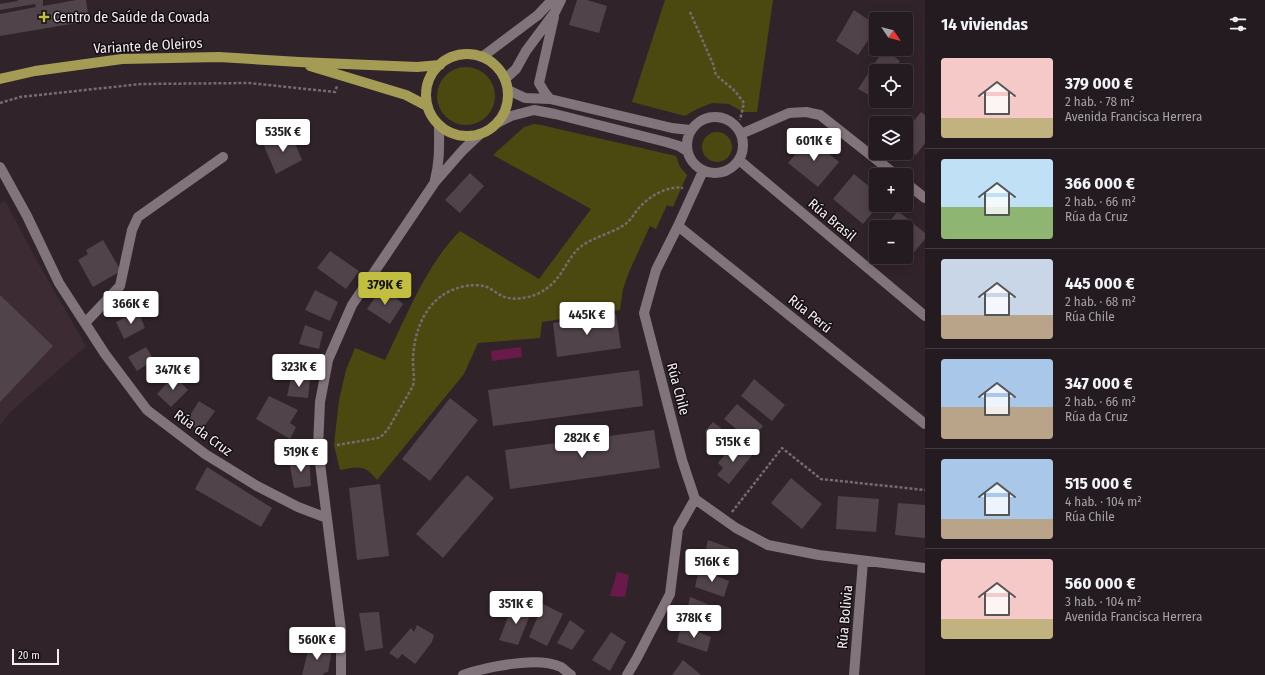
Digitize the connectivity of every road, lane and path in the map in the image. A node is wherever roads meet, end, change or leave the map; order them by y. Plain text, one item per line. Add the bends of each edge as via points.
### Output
1 (552, 0) edge
2 (561, 0) edge
3 (555, 12) junction
4 (690, 12) dead end
5 (482, 57) junction
6 (299, 62) junction
7 (440, 65) junction
8 (340, 76) junction
9 (0, 79) edge
10 (505, 79) junction
11 (508, 90) junction
12 (550, 99) junction
13 (0, 103) edge
14 (427, 106) junction
15 (498, 122) junction
16 (439, 125) junction
17 (690, 130) junction
18 (739, 131) junction
19 (480, 134) junction
20 (687, 151) junction
21 (223, 157) dead end
22 (739, 160) junction
23 (0, 167) edge
24 (887, 168) edge
25 (703, 171) junction
26 (435, 182) junction
27 (685, 189) dead end
28 (913, 189) edge
29 (925, 198) edge
30 (678, 226) junction
31 (925, 316) edge
32 (85, 323) junction
33 (925, 424) edge
34 (337, 445) dead end
35 (925, 490) edge
36 (695, 499) junction
37 (327, 518) junction
38 (725, 520) junction
39 (863, 561) junction
40 (925, 568) edge
41 (343, 674) edge
42 (462, 675) edge
43 (571, 675) edge
44 (627, 675) edge
45 (854, 675) edge

1 - 5 street via 538,15
2 - 3 street
3 - 10 street via 516,69
3 - 12 street via 539,83
4 - 18 path via 716,75 744,102
5 - 7 main road via 460,55 449,58
5 - 10 main road via 492,62
6 - 7 main road, Variante de Oleiros via 418,67
6 - 8 main road, Variante de Oleiros
6 - 9 main road, Variante de Oleiros via 219,56 122,59 35,71
7 - 14 main road via 432,73 428,84
8 - 13 path via 334,92 249,83 141,84 20,97
8 - 14 main road, Variante de Oleiros via 406,95
10 - 11 main road
11 - 12 street via 525,98
11 - 15 main road via 506,107
12 - 17 street
14 - 16 main road
15 - 19 main road
15 - 20 street via 534,110 666,142
16 - 19 main road via 448,132 458,135
16 - 26 street via 440,153
17 - 18 street via 704,118 714,116 731,122
17 - 20 street
18 - 22 street via 743,148
18 - 24 street via 789,113 820,114
19 - 26 street
20 - 25 street via 690,159
21 - 32 street via 138,217 132,230 120,286
22 - 25 street via 727,171
22 - 31 street, Rúa Brasil
23 - 32 street, Rúa da Cruz via 59,283
25 - 30 street, Rúa Chile
26 - 37 street via 352,304 328,360 320,402 318,447
27 - 34 path via 674,188 658,193 642,204 626,224 584,245 577,250 556,280 536,295 505,297 485,286 477,285 460,287 440,297 432,305 418,329 413,351 413,386 388,429 378,438
28 - 29 street
30 - 33 street, Rúa Perú
30 - 36 street, Rúa Chile via 656,270 644,313 680,452
32 - 37 street, Rúa da Cruz via 147,410 205,454 257,486 298,507
35 - 38 path via 821,479 782,448
36 - 38 street
36 - 44 street via 678,529 670,594
37 - 41 street via 341,630
38 - 39 street via 768,545 819,556
39 - 40 street
39 - 45 street, Rúa Bolivia
42 - 43 street via 484,668 537,662 560,667

